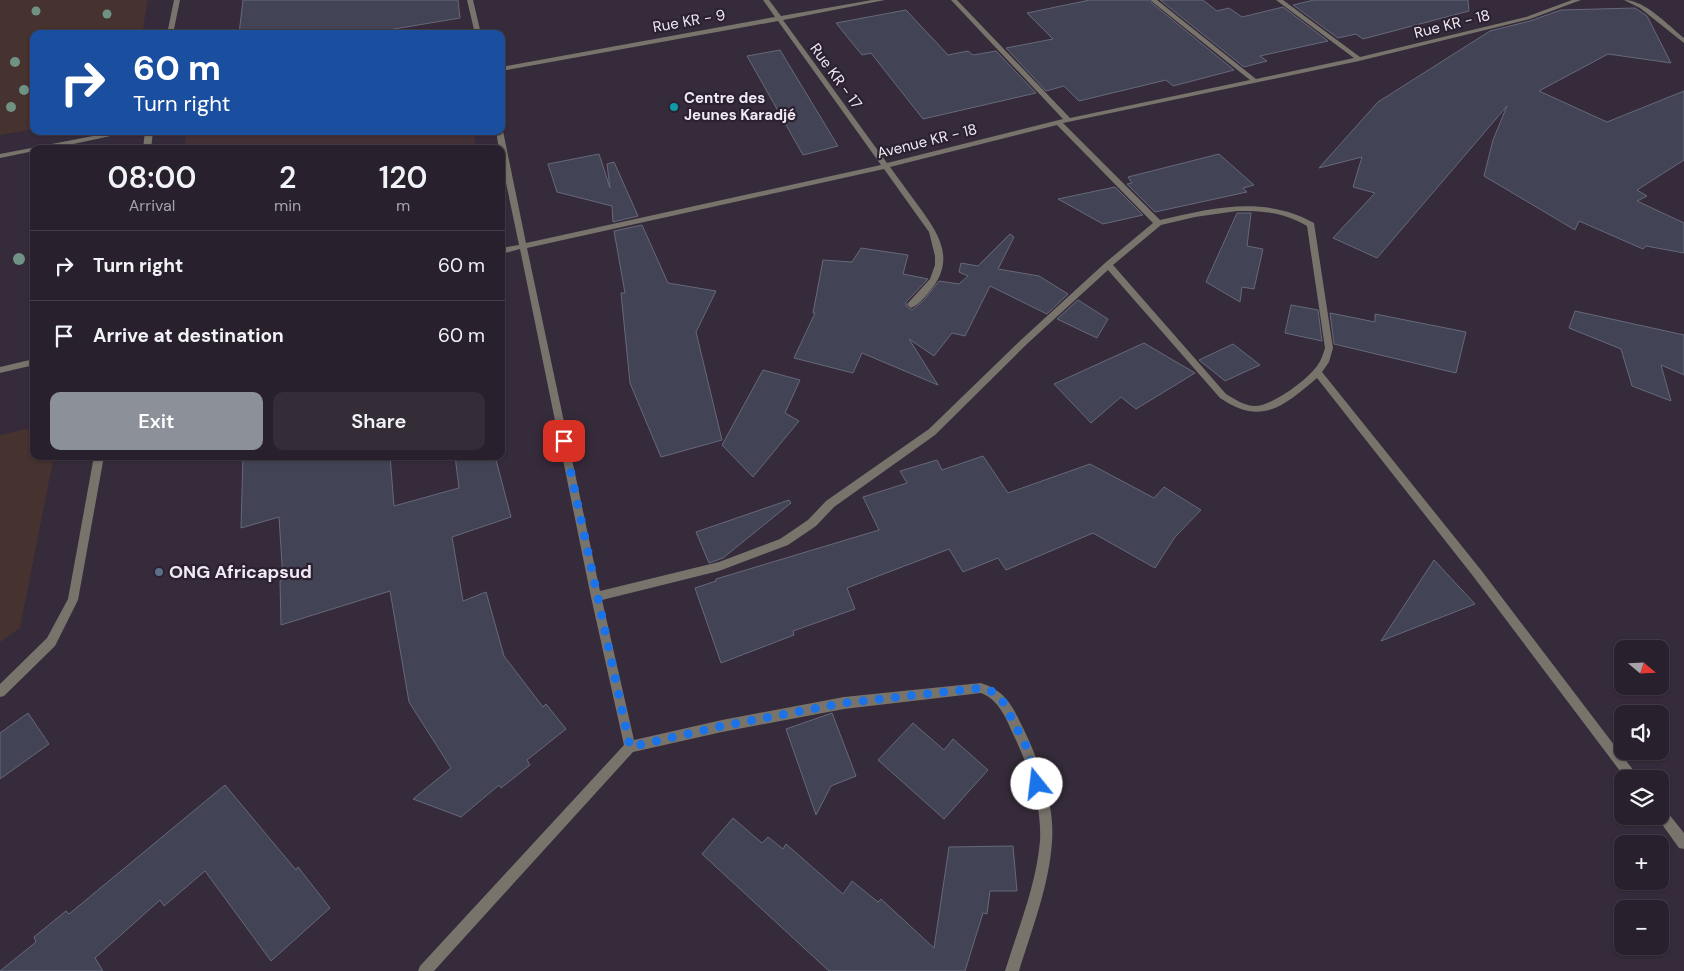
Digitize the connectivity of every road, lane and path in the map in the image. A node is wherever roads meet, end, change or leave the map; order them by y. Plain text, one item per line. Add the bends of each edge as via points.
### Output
1 (176, 0) edge
2 (470, 0) edge
3 (766, 0) edge
4 (882, 0) edge
5 (954, 0) edge
6 (1153, 0) edge
7 (1279, 0) edge
8 (1578, 0) edge
9 (1627, 0) edge
10 (780, 19) junction
11 (171, 30) edge
12 (477, 30) edge
13 (1684, 41) edge
14 (1359, 59) junction
15 (505, 68) edge
16 (1254, 80) junction
17 (1068, 120) junction
18 (1059, 123) junction
19 (110, 135) edge
20 (57, 145) edge
21 (30, 150) edge
22 (0, 156) edge
23 (505, 160) edge
24 (885, 166) junction
25 (1158, 223) junction
26 (523, 246) junction
27 (505, 250) edge
28 (1108, 265) junction
29 (911, 305) dead end
30 (30, 363) edge
31 (0, 370) edge
32 (1318, 373) junction
33 (98, 460) edge
34 (596, 597) junction
35 (0, 692) edge
36 (630, 747) junction
37 (1627, 770) edge
38 (1669, 823) edge
39 (1684, 842) edge
40 (425, 971) edge
41 (1012, 971) edge

1 - 11 street
2 - 12 street
3 - 10 street, Rue KR - 17
4 - 10 street, Rue KR - 9
5 - 17 street
6 - 16 street
7 - 14 street
8 - 14 street, Rue KR - 18 via 1528,18
9 - 13 street via 1642,7
10 - 15 street, Rue KR - 9
10 - 24 street, Rue KR - 17
14 - 16 street, Avenue KR - 18
16 - 17 street, Avenue KR - 18
17 - 18 street, Avenue KR - 18
18 - 24 street, Avenue KR - 18
18 - 25 street
19 - 20 street
21 - 22 street
23 - 26 street
24 - 26 street, Avenue KR - 18
24 - 29 street, Rue KR - 17 via 932,232 940,253 940,268 929,288
25 - 28 street
25 - 32 street via 1208,211 1267,209 1298,217 1311,225 1329,348
26 - 27 street, Avenue KR - 18
26 - 34 street
28 - 32 street via 1217,390 1238,407 1257,410 1275,406
28 - 34 street via 975,387 932,432 830,504 812,523 784,542 719,566
30 - 31 street
32 - 37 street via 1524,633
33 - 35 street via 73,600 51,642
34 - 36 street
36 - 40 street
36 - 41 street via 844,703 981,688 991,691 1001,698 1026,746 1042,803 1046,841
38 - 39 street

